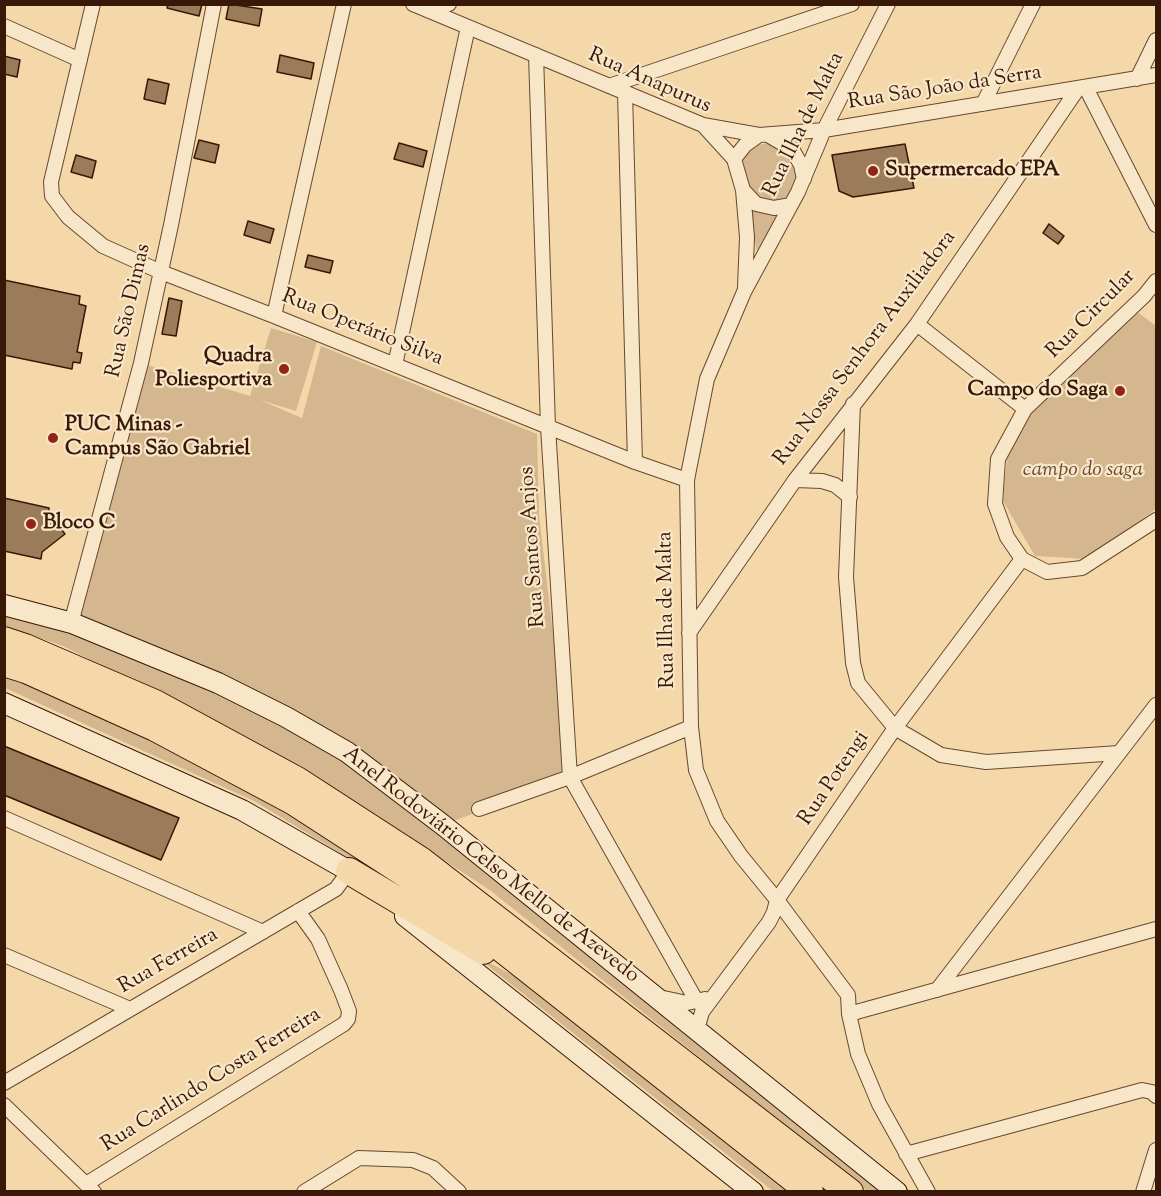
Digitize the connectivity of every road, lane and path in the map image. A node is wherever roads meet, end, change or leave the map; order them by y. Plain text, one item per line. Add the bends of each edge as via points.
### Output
1 (93, 4) edge
2 (214, 4) edge
3 (344, 4) edge
4 (413, 4) edge
5 (449, 4) edge
6 (852, 4) edge
7 (888, 4) edge
8 (1033, 4) edge
9 (429, 11) junction
10 (4, 26) edge
11 (468, 27) junction
12 (1156, 40) edge
13 (536, 55) junction
14 (80, 60) junction
15 (1156, 75) edge
16 (1137, 79) junction
17 (609, 86) junction
18 (1082, 89) junction
19 (625, 92) junction
20 (983, 104) junction
21 (703, 125) junction
22 (824, 130) junction
23 (762, 134) junction
24 (734, 159) junction
25 (804, 179) junction
26 (742, 190) junction
27 (791, 205) junction
28 (1156, 225) edge
29 (161, 273) junction
30 (1156, 281) edge
31 (744, 292) junction
32 (274, 316) junction
33 (917, 324) junction
34 (395, 364) junction
35 (853, 404) junction
36 (1025, 409) junction
37 (548, 427) junction
38 (635, 462) junction
39 (687, 480) junction
40 (795, 480) junction
41 (850, 497) junction
42 (1156, 520) edge
43 (1022, 559) junction
44 (4, 605) edge
45 (72, 623) junction
46 (689, 633) junction
47 (4, 640) edge
48 (4, 663) edge
49 (4, 703) edge
50 (1156, 705) edge
51 (692, 727) junction
52 (896, 728) junction
53 (1119, 753) junction
54 (570, 777) junction
55 (479, 809) dead end
56 (4, 818) edge
57 (349, 871) junction
58 (777, 900) junction
59 (298, 911) junction
60 (1156, 929) edge
61 (263, 932) junction
62 (4, 955) edge
63 (937, 990) junction
64 (717, 993) junction
65 (655, 996) junction
66 (569, 1002) junction
67 (697, 1002) junction
68 (129, 1009) junction
69 (849, 1014) junction
70 (697, 1030) junction
71 (4, 1083) edge
72 (1156, 1096) edge
73 (4, 1105) edge
74 (1156, 1150) edge
75 (906, 1154) junction
76 (90, 1188) edge
77 (304, 1191) edge
78 (459, 1191) edge
79 (753, 1191) edge
80 (810, 1191) edge
81 (850, 1191) edge
82 (897, 1191) edge
83 (928, 1191) edge
84 (1143, 1191) edge

1 - 14 street
2 - 29 street, Rua São Dimas
3 - 32 street
4 - 9 street, Rua Anapurus
5 - 9 street
6 - 17 street
7 - 22 street, Rua Ilha de Malta
8 - 20 street
9 - 11 street, Rua Anapurus
10 - 14 street
11 - 13 street, Rua Anapurus
11 - 34 street
12 - 16 street
13 - 17 street, Rua Anapurus
13 - 37 street, Rua Santos Anjos
14 - 29 street, Rua Operário Silva via 51,182 52,196 68,217 103,246
15 - 16 street, Rua São João da Serra
16 - 18 street, Rua São João da Serra
17 - 19 street, Rua Anapurus
18 - 20 street, Rua São João da Serra
18 - 28 street
18 - 33 street, Rua Nossa Senhora Auxiliadora
19 - 21 street, Rua Anapurus
19 - 38 street
20 - 22 street, Rua São João da Serra
21 - 23 street, Rua São João da Serra
21 - 24 street, Rua Anapurus
22 - 23 street, Rua São João da Serra
22 - 25 street, Rua Ilha de Malta
23 - 24 street via 745,145
23 - 25 street via 777,138 792,149
24 - 26 street, Rua Anapurus
25 - 27 street, Rua Ilha de Malta
26 - 27 street via 756,204 774,208
26 - 31 street, Rua Anapurus via 747,237
27 - 31 street, Rua Ilha de Malta
29 - 32 street, Rua Operário Silva
29 - 45 street, Rua São Dimas
30 - 36 street, Rua Circular
31 - 39 street, Rua Ilha de Malta via 707,379
32 - 34 street, Rua Operário Silva
33 - 35 street, Rua Nossa Senhora Auxiliadora
33 - 36 street
34 - 37 street, Rua Operário Silva
35 - 40 street, Rua Nossa Senhora Auxiliadora
35 - 41 street
36 - 43 street, Rua Circular via 998,459 995,504 1007,537
37 - 38 street, Rua Operário Silva
37 - 54 street, Rua Santos Anjos
38 - 39 street, Rua Operário Silva
39 - 46 street, Rua Ilha de Malta
40 - 41 street via 835,484
40 - 46 street, Rua Nossa Senhora Auxiliadora
41 - 52 street via 846,577 853,663 858,683
42 - 43 street via 1082,568 1047,572
43 - 52 street, Rua Potengi
44 - 45 main road, Anel Rodoviário Celso Mello de Azevedo
45 - 65 main road, Anel Rodoviário Celso Mello de Azevedo via 218,683 347,752
46 - 51 street, Rua Ilha de Malta
47 - 81 highway, Anel Rodoviário Celso Mello de Azevedo via 155,703 297,780 413,855
48 - 66 highway via 155,728 294,802 413,879
49 - 57 main road via 242,810
50 - 53 street
51 - 54 street
51 - 58 street, Rua Ilha de Malta via 696,770 717,821
52 - 53 street via 941,755 986,762
52 - 58 street, Rua Potengi
53 - 63 street
54 - 55 street
54 - 67 street, Rua Santos Anjos
56 - 61 street
57 - 59 street, Rua Ferreira via 336,889
57 - 66 highway
57 - 79 main road
58 - 64 street, Rua Potengi via 769,922
58 - 69 street, Rua Ilha de Malta via 848,995
59 - 61 street, Rua Ferreira
59 - 76 street, Rua Carlindo Costa Ferreira via 318,939 349,1011 348,1019
60 - 63 street
61 - 68 street, Rua Ferreira
62 - 68 street
63 - 69 street
64 - 67 street
64 - 70 street, Rua Potengi via 702,1012
65 - 67 street
65 - 70 main road, Anel Rodoviário Celso Mello de Azevedo
66 - 80 highway
68 - 71 street, Rua Ferreira
69 - 75 street, Rua Ilha de Malta via 858,1054
70 - 82 main road, Anel Rodoviário Celso Mello de Azevedo
72 - 75 street via 1142,1090
73 - 76 street
74 - 84 street
75 - 83 street, Rua Ilha de Malta
77 - 78 street via 359,1158 413,1160 433,1168

